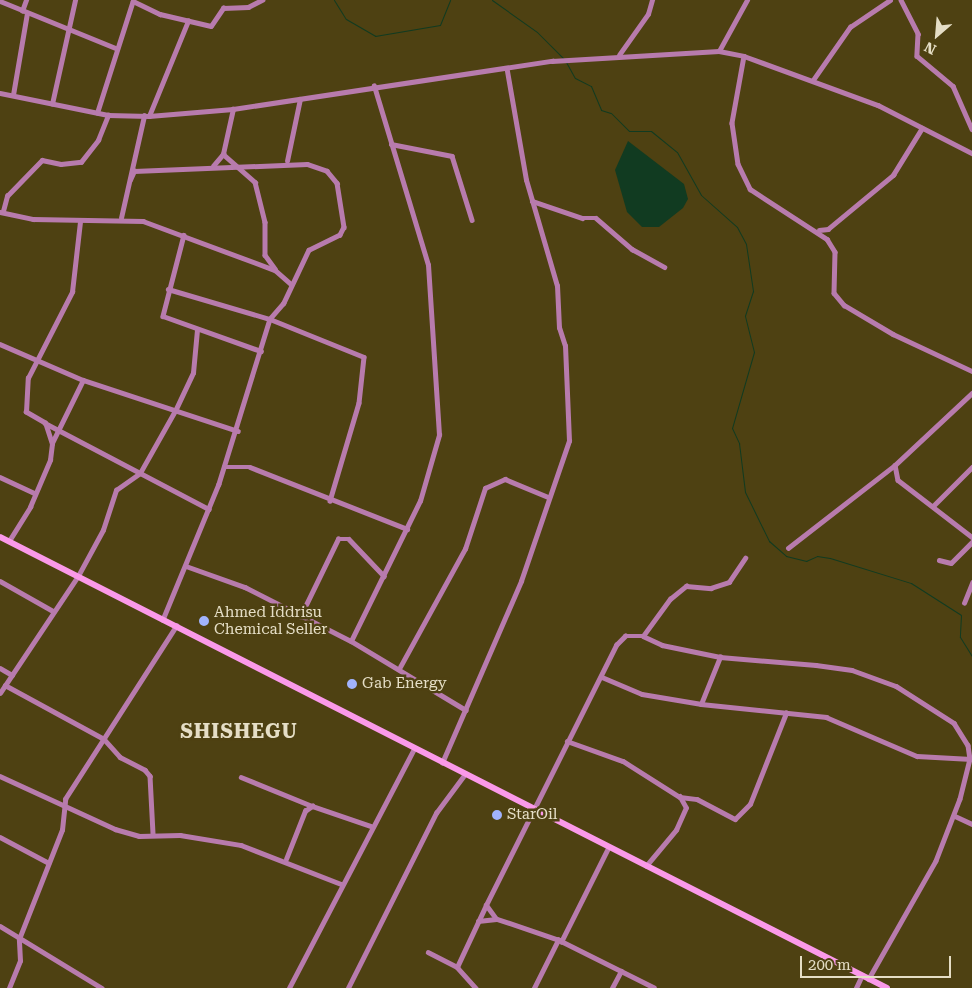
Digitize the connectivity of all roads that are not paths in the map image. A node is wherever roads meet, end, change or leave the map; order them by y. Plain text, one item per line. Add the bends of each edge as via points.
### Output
1 (26, 0) edge
2 (75, 0) edge
3 (133, 0) edge
4 (262, 0) edge
5 (652, 0) edge
6 (747, 0) edge
7 (890, 0) edge
8 (902, 0) edge
9 (0, 1) edge
10 (24, 12) junction
11 (188, 21) junction
12 (65, 29) junction
13 (116, 48) junction
14 (719, 52) junction
15 (619, 54) junction
16 (744, 56) junction
17 (507, 70) junction
18 (813, 80) junction
19 (374, 86) junction
20 (0, 94) edge
21 (12, 95) junction
22 (300, 99) junction
23 (52, 104) junction
24 (233, 109) junction
25 (97, 113) junction
26 (108, 115) junction
27 (147, 116) junction
28 (922, 128) junction
29 (972, 129) edge
30 (391, 144) junction
31 (222, 154) junction
32 (972, 154) edge
33 (287, 161) junction
34 (130, 163) junction
35 (230, 164) junction
36 (213, 166) junction
37 (134, 171) junction
38 (130, 180) junction
39 (532, 201) junction
40 (2, 212) edge
41 (121, 218) junction
42 (472, 220) dead end
43 (80, 222) junction
44 (828, 229) junction
45 (818, 230) junction
46 (184, 235) junction
47 (827, 239) junction
48 (664, 267) dead end
49 (275, 270) junction
50 (291, 284) junction
51 (168, 289) junction
52 (270, 319) junction
53 (197, 330) junction
54 (0, 344) edge
55 (261, 351) junction
56 (38, 358) junction
57 (972, 371) edge
58 (83, 380) junction
59 (972, 393) edge
60 (175, 411) junction
61 (45, 423) junction
62 (58, 428) junction
63 (238, 431) junction
64 (52, 444) junction
65 (895, 464) junction
66 (224, 467) junction
67 (972, 467) edge
68 (140, 473) junction
69 (0, 477) edge
70 (35, 493) junction
71 (548, 497) junction
72 (330, 501) junction
73 (933, 506) junction
74 (209, 509) junction
75 (407, 529) junction
76 (0, 537) edge
77 (972, 537) edge
78 (9, 541) junction
79 (972, 542) edge
80 (788, 548) dead end
81 (745, 558) dead end
82 (939, 560) dead end
83 (186, 566) junction
84 (78, 576) junction
85 (384, 576) junction
86 (0, 581) edge
87 (972, 583) edge
88 (964, 603) dead end
89 (53, 610) junction
90 (300, 617) junction
91 (163, 620) junction
92 (176, 626) junction
93 (643, 636) junction
94 (351, 641) junction
95 (720, 657) junction
96 (400, 667) junction
97 (0, 668) edge
98 (12, 675) junction
99 (602, 677) junction
100 (5, 685) junction
101 (0, 693) edge
102 (701, 704) junction
103 (466, 710) junction
104 (786, 713) junction
105 (104, 739) junction
106 (567, 741) junction
107 (414, 749) junction
108 (971, 759) edge
109 (442, 763) junction
110 (466, 774) junction
111 (0, 776) edge
112 (241, 777) dead end
113 (680, 797) junction
114 (63, 804) junction
115 (312, 806) junction
116 (533, 808) junction
117 (955, 816) junction
118 (972, 824) edge
119 (371, 826) junction
120 (153, 834) junction
121 (0, 836) edge
122 (608, 848) junction
123 (286, 859) junction
124 (49, 863) junction
125 (646, 866) junction
126 (341, 884) junction
127 (486, 905) junction
128 (496, 919) junction
129 (478, 921) junction
130 (0, 926) edge
131 (19, 939) junction
132 (559, 941) junction
133 (428, 952) dead end
134 (457, 967) junction
135 (621, 970) junction
136 (862, 975) junction
137 (869, 979) junction
138 (9, 988) edge
139 (102, 988) edge
140 (289, 988) edge
141 (348, 988) edge
142 (476, 988) edge
143 (534, 988) edge
144 (612, 988) edge
145 (654, 988) edge
146 (856, 988) edge
147 (887, 988) edge

1 - 10 street
2 - 12 street
3 - 11 street
3 - 13 street
4 - 11 street via 248,7 223,8 211,26
5 - 15 street via 648,14
6 - 14 street
7 - 18 street via 850,27
8 - 29 street via 918,34 917,56 953,86
9 - 10 street
10 - 12 street
10 - 21 street
11 - 27 street
12 - 13 street
12 - 23 street
13 - 25 street
14 - 15 street
14 - 16 street
15 - 17 street via 552,61
16 - 18 street
16 - 45 street via 732,123 743,176 754,193
17 - 19 street
17 - 39 street
18 - 28 street
19 - 22 street
19 - 30 street
20 - 21 street
21 - 23 street
22 - 24 street
22 - 33 street
23 - 25 street
24 - 27 street
24 - 31 street
25 - 26 street
26 - 27 street
26 - 40 street via 98,140 81,162 36,163 7,196
27 - 34 street
28 - 32 street
28 - 44 street via 893,175
30 - 42 street via 452,156
30 - 75 street via 428,265 438,365 439,435
31 - 35 street
31 - 36 street
33 - 35 street
33 - 50 street via 315,166 335,179 344,227 340,235 309,250
34 - 37 street
34 - 38 street
35 - 36 street
35 - 49 street via 255,182 265,226 265,255
36 - 37 street
37 - 38 street
38 - 41 street
39 - 48 street via 600,220 632,249
39 - 71 street via 556,286 569,413 569,441
40 - 43 street via 33,219
41 - 43 street
41 - 46 street
43 - 56 street via 72,292
44 - 45 street
44 - 47 street
45 - 47 street
46 - 49 street
46 - 51 street
47 - 57 street via 835,252 834,293 844,306 893,334
49 - 50 street
50 - 52 street via 284,303
51 - 52 street
51 - 53 street via 163,316
52 - 55 street
52 - 72 street via 364,357 366,362
53 - 55 street
53 - 60 street via 193,373
54 - 56 street
55 - 63 street
56 - 58 street
56 - 61 street via 28,378 25,406 26,412
58 - 60 street
58 - 62 street
59 - 65 street
60 - 63 street
60 - 68 street
61 - 62 street
61 - 64 street
62 - 64 street
62 - 68 street
63 - 66 street
64 - 70 street
65 - 73 street via 898,480
65 - 80 street
66 - 72 street via 245,465
66 - 74 street
67 - 73 street
68 - 74 street
68 - 84 street via 116,490 103,530
69 - 70 street
70 - 78 street
71 - 96 street via 506,479 485,488 465,549
71 - 103 street via 535,547
72 - 75 street
73 - 77 street
74 - 83 street
75 - 85 street
76 - 78 main road
78 - 84 main road
79 - 82 street via 951,563
81 - 93 street via 738,571 719,587 698,584 678,591
83 - 90 street via 244,587
83 - 91 street
84 - 89 street
84 - 91 main road
85 - 90 street via 349,539 338,540
85 - 94 street
86 - 89 street
87 - 88 street
89 - 98 street
90 - 94 street
91 - 92 main road
92 - 105 street
92 - 107 main road
93 - 95 street via 662,645
93 - 99 street via 623,637
94 - 96 street
95 - 102 street
95 - 108 street via 852,670 896,686 954,723 968,745
96 - 103 street
97 - 98 street
98 - 100 street
99 - 102 street via 642,694
99 - 106 street
100 - 101 street
100 - 105 street
102 - 104 street
103 - 109 street
104 - 108 street via 826,717 929,759
104 - 113 street via 740,818
105 - 114 street
105 - 120 street via 120,757 150,776
106 - 113 street via 630,765
106 - 116 street
107 - 109 main road
107 - 119 street
108 - 117 street
109 - 110 main road
110 - 116 main road
110 - 141 street via 436,814
111 - 114 street
112 - 115 street
113 - 125 street via 686,808 676,830
114 - 120 street via 115,829
114 - 124 street via 62,830
115 - 119 street
115 - 123 street via 305,811
116 - 122 main road
116 - 127 street
117 - 118 street
117 - 137 street via 936,860
119 - 126 street
120 - 123 street via 241,845
121 - 124 street
122 - 125 main road
122 - 132 street
123 - 126 street
124 - 131 street
125 - 136 main road
126 - 140 street
127 - 128 street
127 - 129 street
128 - 129 street
128 - 132 street
129 - 134 street
130 - 131 street
131 - 138 street via 20,961
131 - 139 street
132 - 135 street
132 - 143 street
133 - 134 street
134 - 142 street
135 - 144 street
135 - 145 street
136 - 137 main road
136 - 146 street
137 - 147 main road

